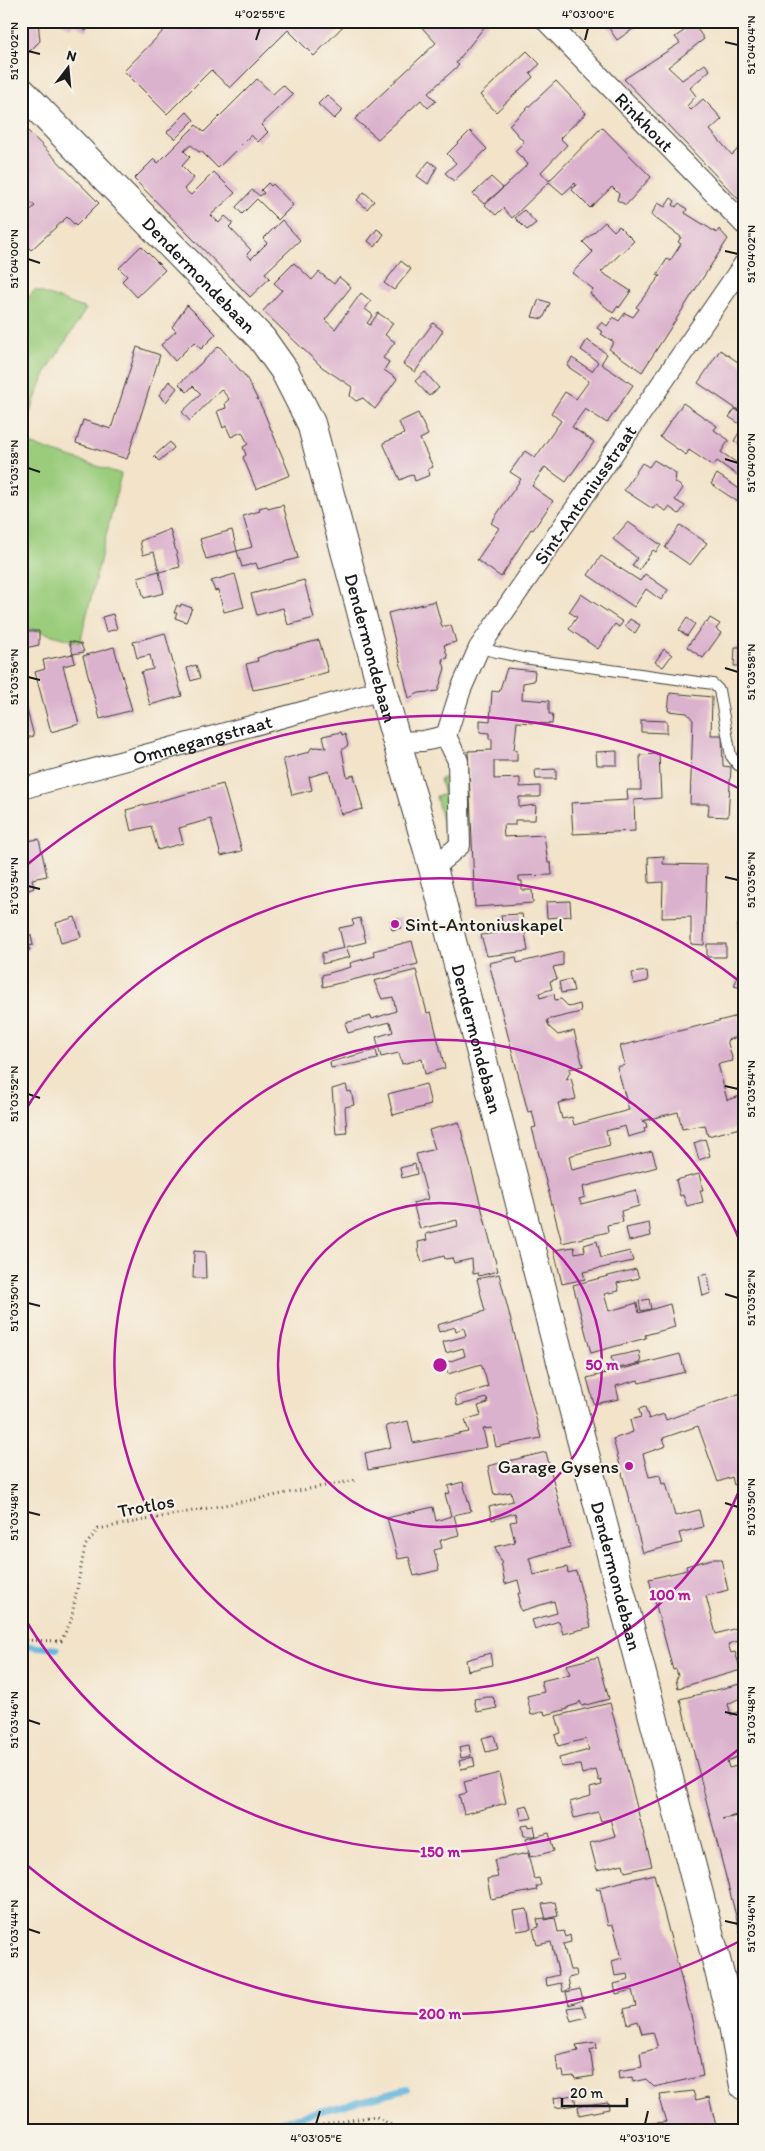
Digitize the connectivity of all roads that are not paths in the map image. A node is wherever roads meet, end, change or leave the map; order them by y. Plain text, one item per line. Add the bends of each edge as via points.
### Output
1 (546, 21) edge
2 (21, 90) edge
3 (744, 224) edge
4 (744, 264) edge
5 (479, 648) junction
6 (382, 690) junction
7 (446, 736) junction
8 (397, 742) junction
9 (744, 767) edge
10 (21, 789) edge
11 (433, 868) junction
12 (744, 2086) edge

1 - 3 street, Rinkhout
2 - 6 street, Dendermondebaan via 262,339 284,370 310,423
4 - 5 street, Sint-Antoniusstraat
5 - 7 street, Sint-Antoniusstraat
5 - 9 lane via 523,658 713,684 718,690 731,756
6 - 8 street, Dendermondebaan
6 - 10 street, Ommegangstraat
7 - 8 street
7 - 11 street via 458,762 460,845
8 - 11 street, Dendermondebaan
11 - 12 street, Dendermondebaan via 733,2025

